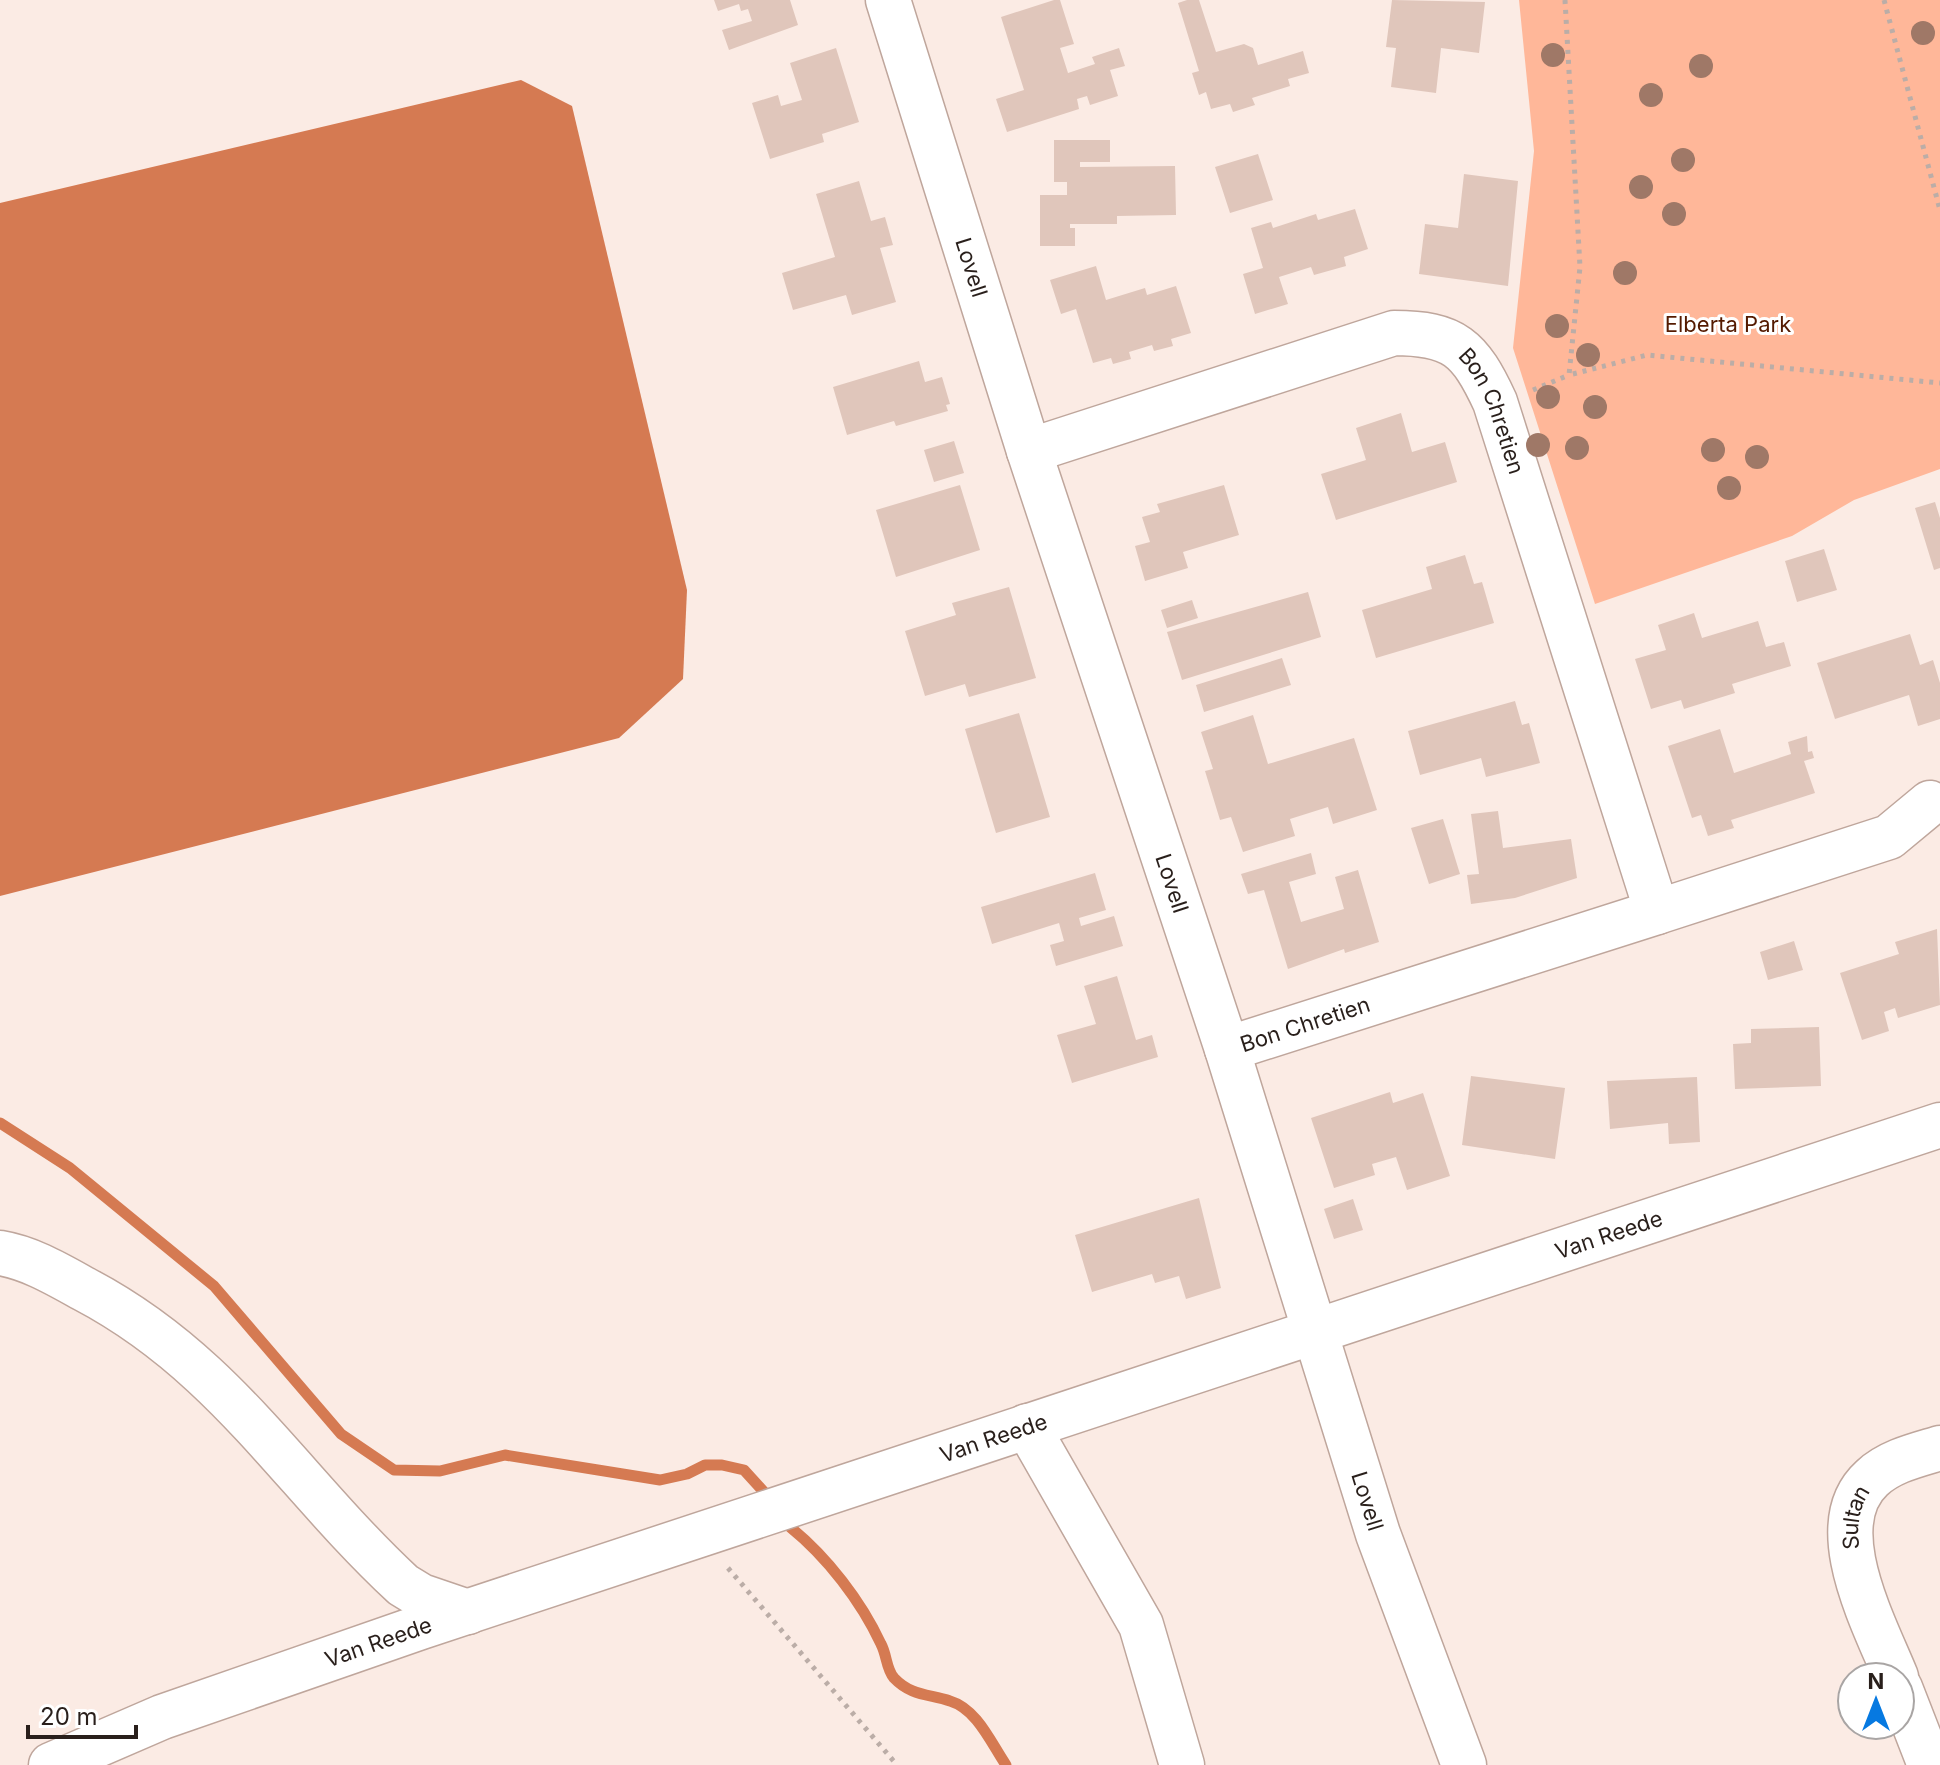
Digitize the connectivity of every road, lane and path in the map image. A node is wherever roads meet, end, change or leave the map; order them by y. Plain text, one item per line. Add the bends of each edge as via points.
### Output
1 (888, 0) edge
2 (1565, 0) edge
3 (1884, 0) edge
4 (1940, 210) edge
5 (1569, 375) junction
6 (1940, 383) edge
7 (1528, 391) dead end
8 (1029, 451) junction
9 (1930, 803) dead end
10 (1657, 912) junction
11 (1227, 1049) junction
12 (1940, 1125) edge
13 (0, 1253) edge
14 (1314, 1331) junction
15 (1027, 1426) junction
16 (1940, 1448) edge
17 (714, 1530) junction
18 (468, 1612) junction
19 (1890, 1661) edge
20 (1916, 1729) edge
21 (51, 1765) edge
22 (897, 1765) edge
23 (1182, 1765) edge
24 (1464, 1765) edge
25 (1930, 1765) edge

1 - 8 street, Lovell
2 - 5 path via 1580,267
3 - 4 path
5 - 6 path via 1647,355
5 - 7 path
8 - 10 street, Bon Chretien via 1394,333 1451,341 1472,356 1495,402
8 - 11 street, Lovell
9 - 10 street, Bon Chretien via 1889,837
10 - 11 street, Bon Chretien
11 - 14 street, Lovell
12 - 14 street, Van Reede
13 - 18 street via 57,1274 157,1332 209,1376 403,1585
14 - 15 street, Van Reede
14 - 24 street, Lovell via 1378,1534
15 - 17 street, Van Reede
15 - 23 street via 1141,1625
16 - 19 street, Sultan via 1886,1467 1870,1479 1852,1520 1850,1546 1859,1584
17 - 18 street, Van Reede
17 - 22 path via 723,1563
18 - 21 street, Van Reede via 162,1717
20 - 25 street

